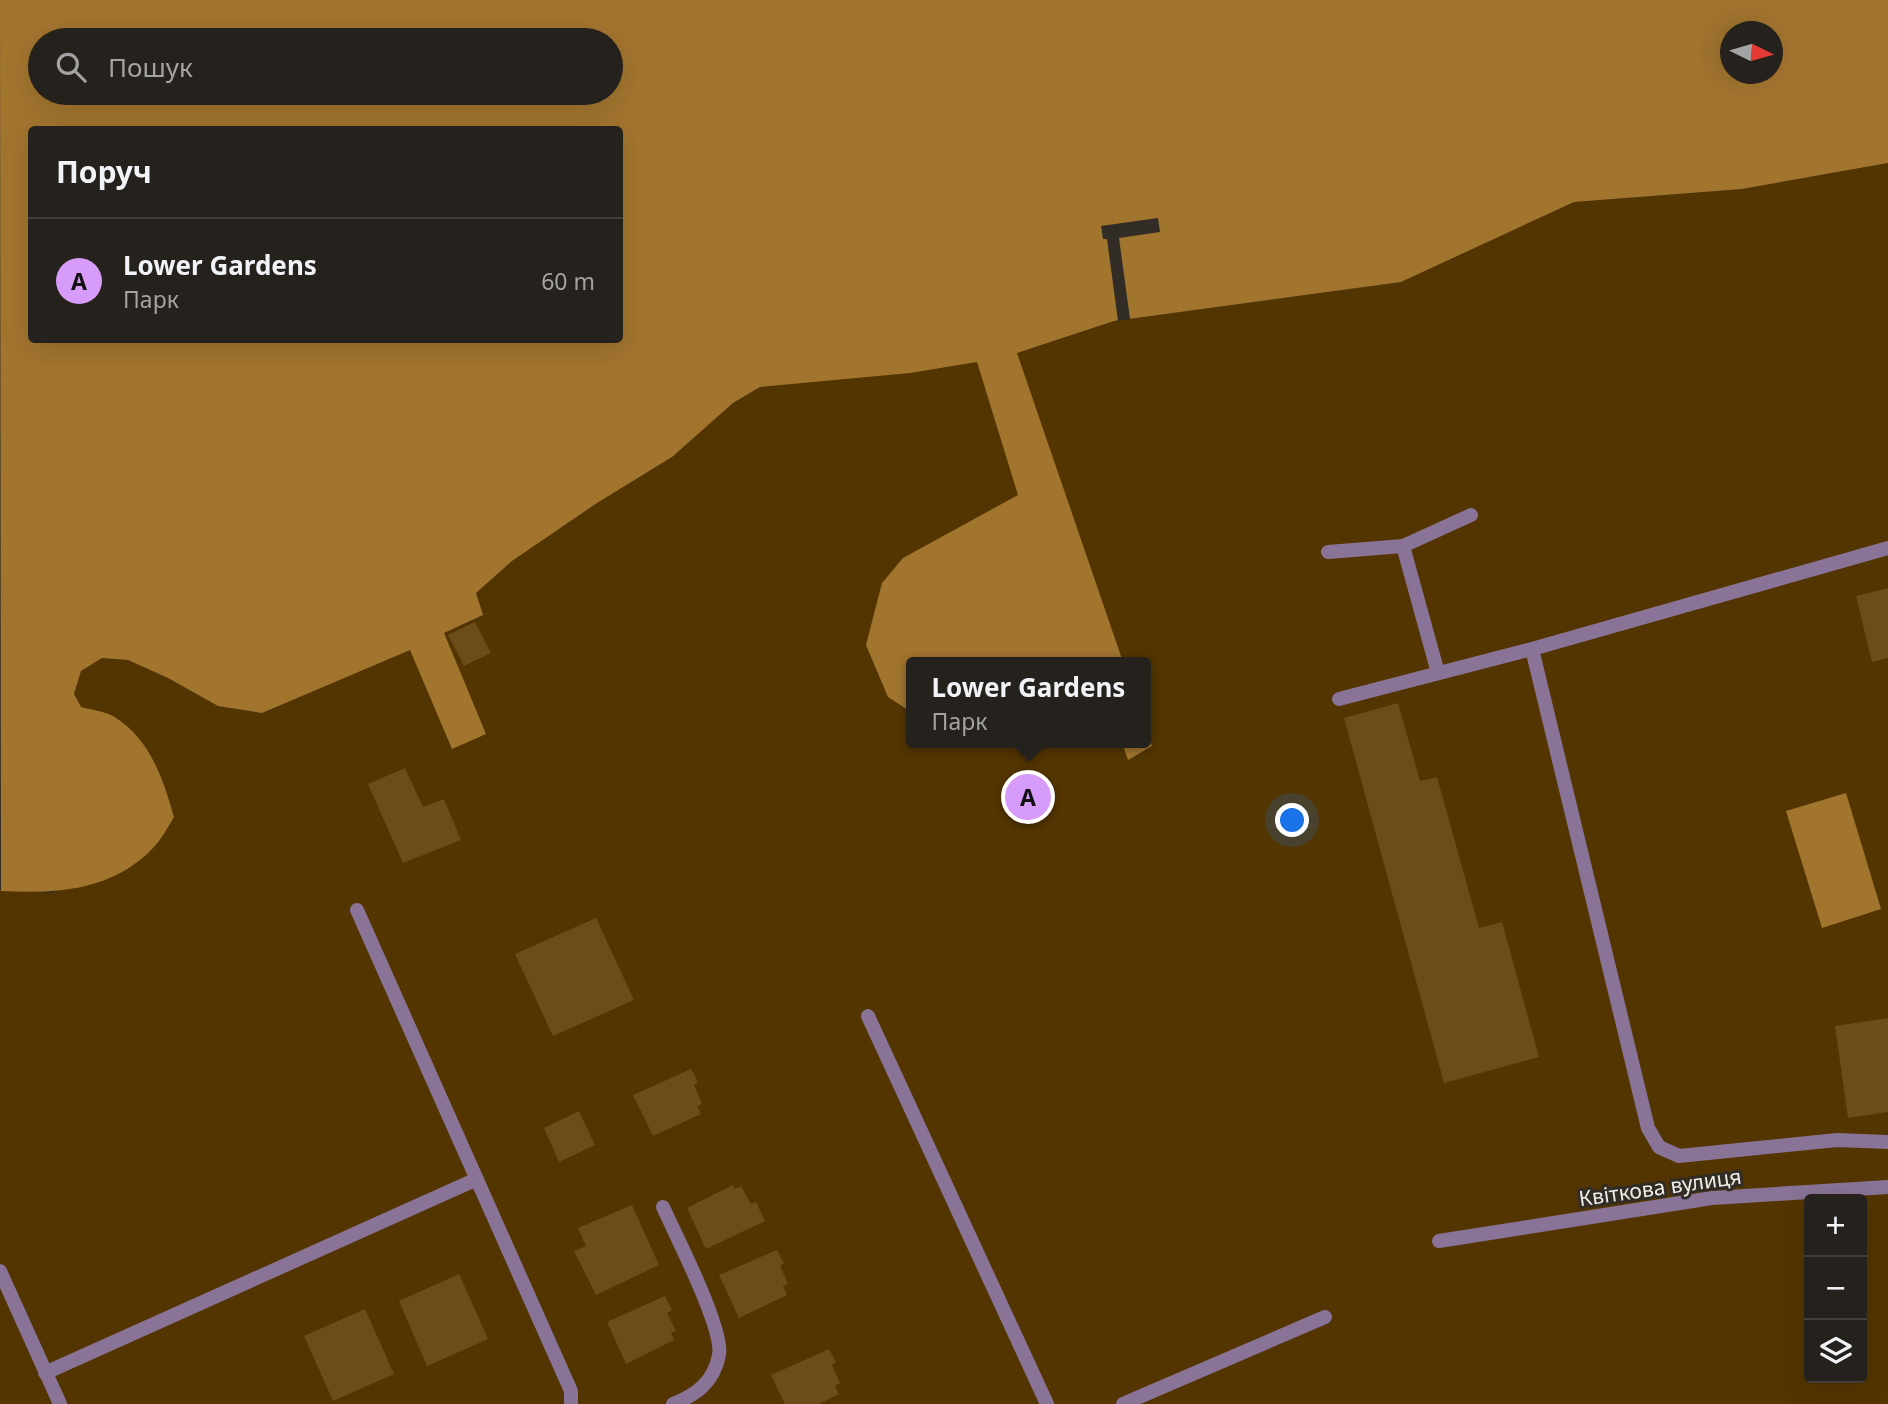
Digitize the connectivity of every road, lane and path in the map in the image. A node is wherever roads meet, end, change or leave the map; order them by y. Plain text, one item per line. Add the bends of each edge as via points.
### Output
1 (1471, 515) dead end
2 (1403, 546) junction
3 (1888, 548) edge
4 (1328, 552) dead end
5 (1532, 649) junction
6 (1438, 673) junction
7 (1339, 698) dead end
8 (357, 910) dead end
9 (868, 1016) dead end
10 (1888, 1142) edge
11 (477, 1179) junction
12 (1888, 1187) edge
13 (663, 1207) dead end
14 (1439, 1241) dead end
15 (0, 1272) edge
16 (1325, 1317) dead end
17 (45, 1373) junction
18 (60, 1404) edge
19 (571, 1404) edge
20 (673, 1404) edge
21 (1047, 1404) edge
22 (1123, 1404) edge

1 - 2 street
2 - 4 street
2 - 6 street
3 - 5 street
5 - 6 street
5 - 10 street via 1648,1128 1659,1147 1679,1156 1837,1140
6 - 7 street
8 - 11 street
9 - 21 street
11 - 17 street
11 - 19 street via 571,1391
12 - 14 street, Квіткова вулиця via 1712,1198
13 - 20 street via 716,1328 720,1354 711,1378 695,1395
15 - 17 street
16 - 22 street
17 - 18 street

